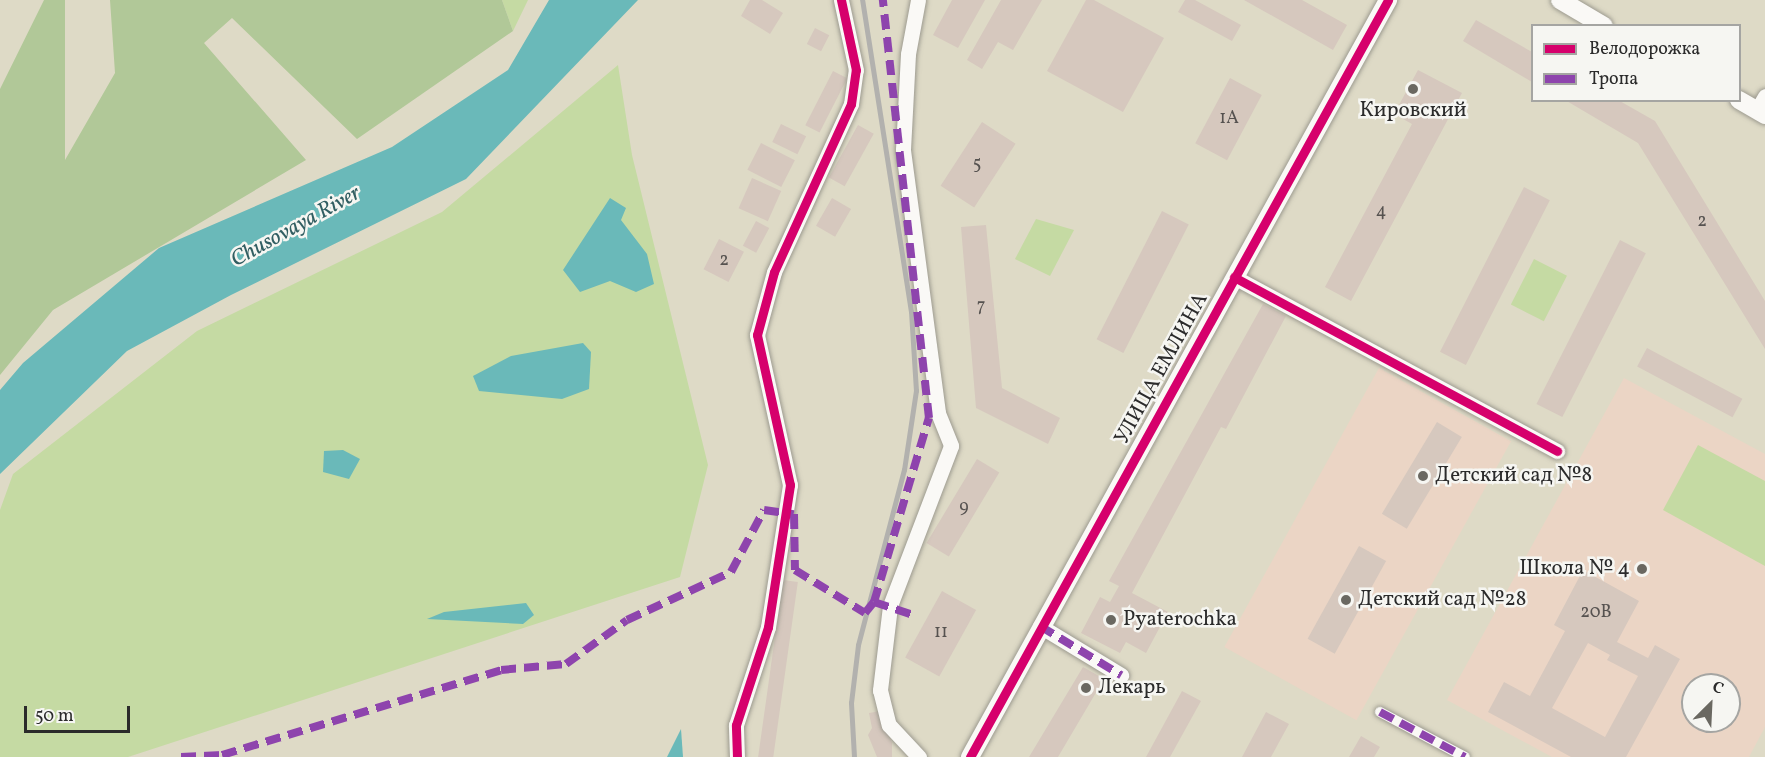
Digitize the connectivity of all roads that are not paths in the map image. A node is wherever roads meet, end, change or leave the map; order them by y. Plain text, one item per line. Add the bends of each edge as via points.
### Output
1 (842, 0) edge
2 (918, 0) edge
3 (1388, 0) edge
4 (1560, 0) edge
5 (1580, 7) edge
6 (1601, 24) edge
7 (1741, 101) edge
8 (1762, 107) edge
9 (1234, 277) junction
10 (1557, 451) dead end
11 (1040, 626) junction
12 (1121, 675) dead end
13 (1380, 712) dead end
14 (736, 757) edge
15 (919, 757) edge
16 (970, 757) edge
17 (1465, 757) edge

1 - 14 street via 856,70 850,104 774,272 757,335 790,485 768,627 736,725
2 - 15 street via 908,54 903,150 938,413 951,446 890,606 880,690 889,725
3 - 9 street, УЛИЦА ЕМЛИНА
4 - 5 street
5 - 6 street
7 - 8 street
9 - 10 street
9 - 11 street, УЛИЦА ЕМЛИНА
11 - 12 street
11 - 16 street, УЛИЦА ЕМЛИНА
13 - 17 street

